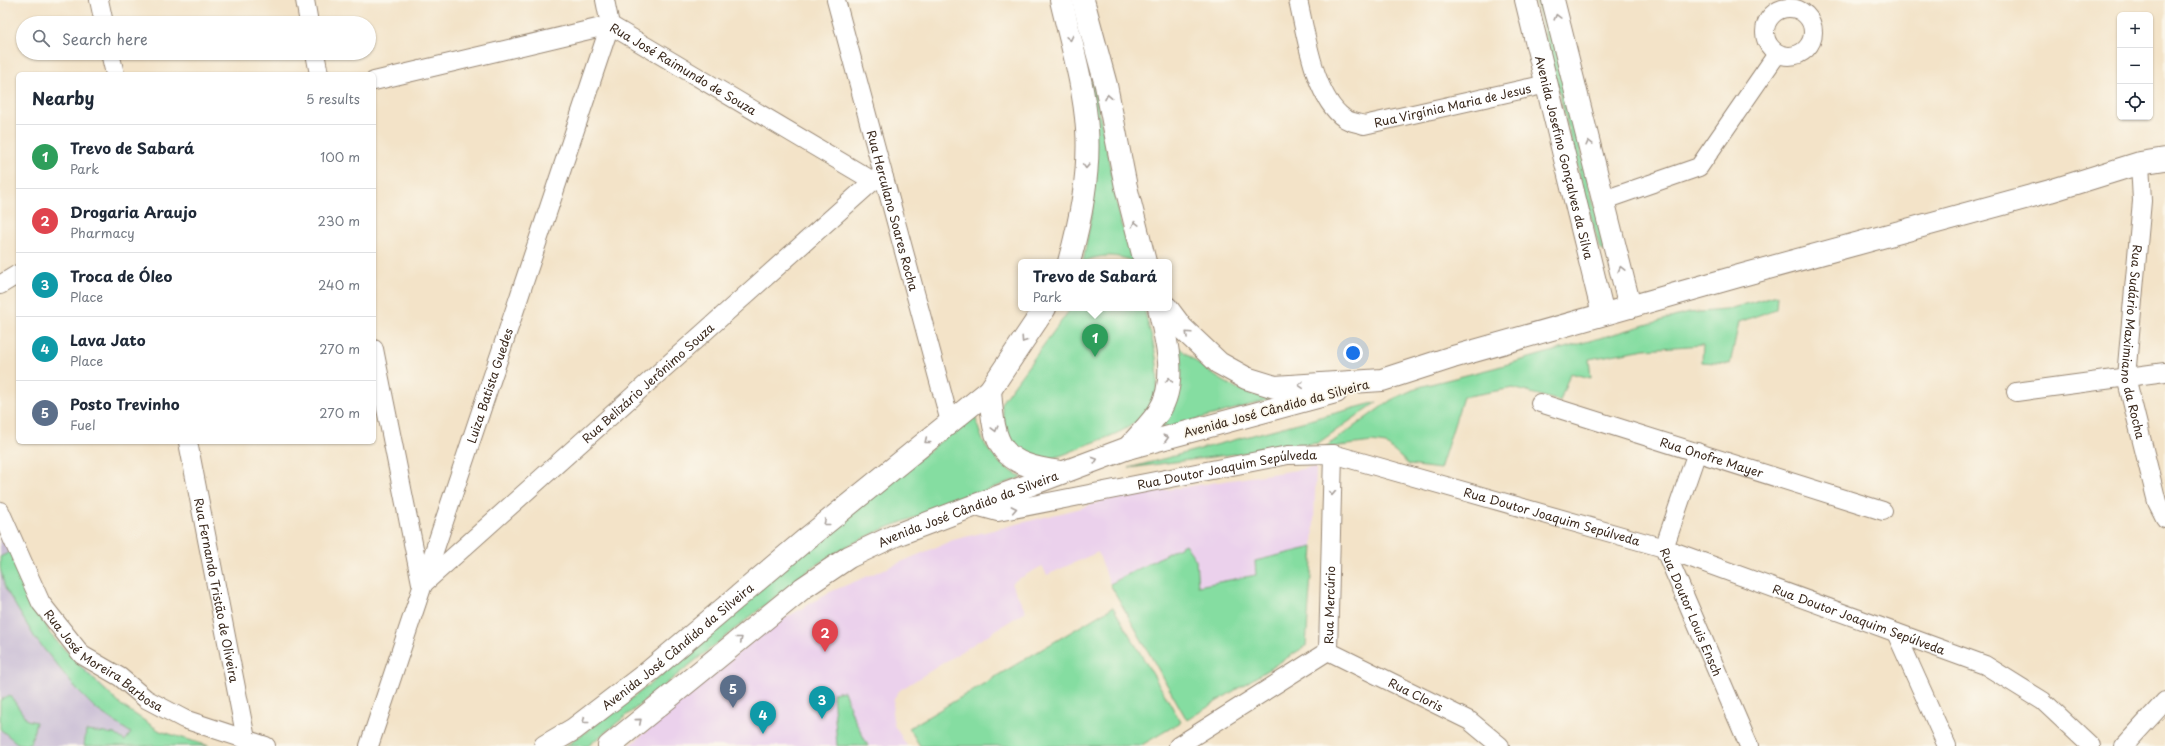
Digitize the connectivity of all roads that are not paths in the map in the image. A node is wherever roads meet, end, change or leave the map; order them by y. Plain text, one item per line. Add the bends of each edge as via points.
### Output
1 (100, 0) edge
2 (305, 0) edge
3 (605, 0) edge
4 (836, 0) edge
5 (1061, 0) edge
6 (1083, 0) edge
7 (1298, 0) edge
8 (1526, 0) edge
9 (1553, 0) edge
10 (103, 16) edge
11 (308, 16) edge
12 (610, 25) junction
13 (1777, 54) dead end
14 (112, 60) edge
15 (316, 60) edge
16 (115, 72) edge
17 (319, 72) edge
18 (376, 81) edge
19 (1547, 84) junction
20 (2165, 159) edge
21 (2140, 163) junction
22 (879, 179) junction
23 (1604, 200) junction
24 (1070, 259) edge
25 (1144, 259) edge
26 (16, 275) edge
27 (0, 285) edge
28 (1630, 307) junction
29 (1043, 311) edge
30 (1160, 311) edge
31 (1169, 311) edge
32 (1603, 314) junction
33 (376, 359) edge
34 (2165, 372) edge
35 (2126, 377) junction
36 (1382, 380) junction
37 (990, 390) junction
38 (2016, 392) dead end
39 (1540, 404) dead end
40 (950, 422) junction
41 (188, 444) edge
42 (1128, 448) junction
43 (1696, 452) junction
44 (1333, 454) junction
45 (1062, 472) junction
46 (976, 506) junction
47 (0, 511) edge
48 (1883, 511) dead end
49 (2165, 518) edge
50 (1664, 548) junction
51 (422, 585) junction
52 (1896, 632) junction
53 (1328, 651) junction
54 (2165, 701) edge
55 (246, 739) junction
56 (266, 746) edge
57 (369, 746) edge
58 (545, 746) edge
59 (609, 746) edge
60 (1178, 746) edge
61 (1500, 746) edge
62 (1749, 746) edge
63 (1947, 746) edge
64 (2091, 746) edge
65 (2124, 746) edge

1 - 10 street
2 - 11 street
3 - 12 street
4 - 22 street, Rua Herculano Soares Rocha
5 -> 24 main road via 1082,90 1087,130 1083,203
25 -> 6 main road via 1126,187 1106,85
7 - 19 street, Rua Virgínia Maria de Jesus via 1319,83 1329,103 1344,119 1364,125
8 - 19 main road, Avenida Josefino Gonçalves da Silva
23 -> 9 main road
12 - 18 street, Rua José Raimundo de Souza
12 - 22 street, Rua José Raimundo de Souza
12 - 51 street, Luiza Batista Guedes
13 - 23 street via 1699,167
14 - 16 street
15 - 17 street
19 - 32 main road, Avenida Josefino Gonçalves da Silva
20 - 21 main road
21 - 28 main road via 2050,191
21 - 35 street, Rua Sudário Maximiano da Rocha via 2142,201
22 - 40 street, Rua Herculano Soares Rocha
22 - 51 street, Rua Belizário Jerônimo Souza
28 -> 23 main road
26 - 27 street
28 - 32 main road
29 -> 37 main road, Avenida José Cândido da Silveira
42 -> 30 main road via 1159,412 1169,387 1169,362
36 -> 31 main road via 1275,387 1246,378 1219,363 1182,328
32 - 36 main road
33 - 51 street
34 - 35 street
35 - 38 street
35 - 49 street, Rua Sudário Maximiano da Rocha via 2158,502
42 -> 36 main road, Avenida José Cândido da Silveira
37 - 40 main road, Avenida José Cândido da Silveira
37 -> 45 main road via 992,419 998,441 1011,458 1033,468
39 - 43 street, Rua Onofre Mayer
40 -> 58 main road, Avenida José Cândido da Silveira via 651,670 574,729
41 - 55 street, Rua Fernando Tristão de Oliveira
45 -> 42 main road, Avenida José Cândido da Silveira
43 - 48 street, Rua Onofre Mayer
43 - 50 street, Rua Doutor Louis Ensch
46 -> 44 street, Rua Doutor Joaquim Sepúlveda via 998,512 1288,455
44 - 50 street, Rua Doutor Joaquim Sepúlveda
44 -> 53 street, Rua Mercúrio
45 - 46 main road, Avenida José Cândido da Silveira
59 -> 46 main road, Avenida José Cândido da Silveira via 804,588 849,557
47 - 55 street, Rua José Moreira Barbosa via 41,603 82,655 120,677 146,699 184,719
50 - 52 street, Rua Doutor Joaquim Sepúlveda
50 - 62 street, Rua Doutor Louis Ensch
51 - 57 street, Luiza Batista Guedes
52 - 63 street
52 - 64 street, Rua Doutor Joaquim Sepúlveda via 1985,665 2043,701
53 - 60 street, Rua Mercúrio
53 - 61 street, Rua Cloris via 1470,721
54 - 65 street
55 - 56 street, Rua José Moreira Barbosa

